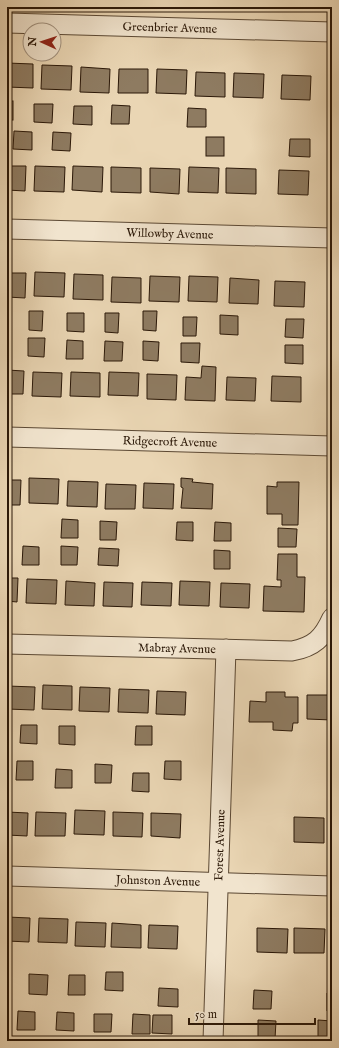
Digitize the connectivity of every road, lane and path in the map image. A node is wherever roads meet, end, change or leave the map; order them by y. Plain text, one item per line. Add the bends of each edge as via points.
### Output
1 (7, 23) edge
2 (332, 32) edge
3 (7, 229) edge
4 (332, 238) edge
5 (7, 437) edge
6 (332, 446) edge
7 (332, 618) edge
8 (7, 644) edge
9 (226, 650) junction
10 (7, 876) edge
11 (218, 882) junction
12 (332, 886) edge
13 (213, 1041) edge

1 - 2 street, Greenbrier Avenue
3 - 4 street, Willowby Avenue
5 - 6 street, Ridgecroft Avenue
7 - 9 street, Mabray Avenue via 317,642 302,649
8 - 9 street, Mabray Avenue
9 - 11 street, Forest Avenue
10 - 11 street, Johnston Avenue
11 - 12 street, Johnston Avenue
11 - 13 street, Forest Avenue

